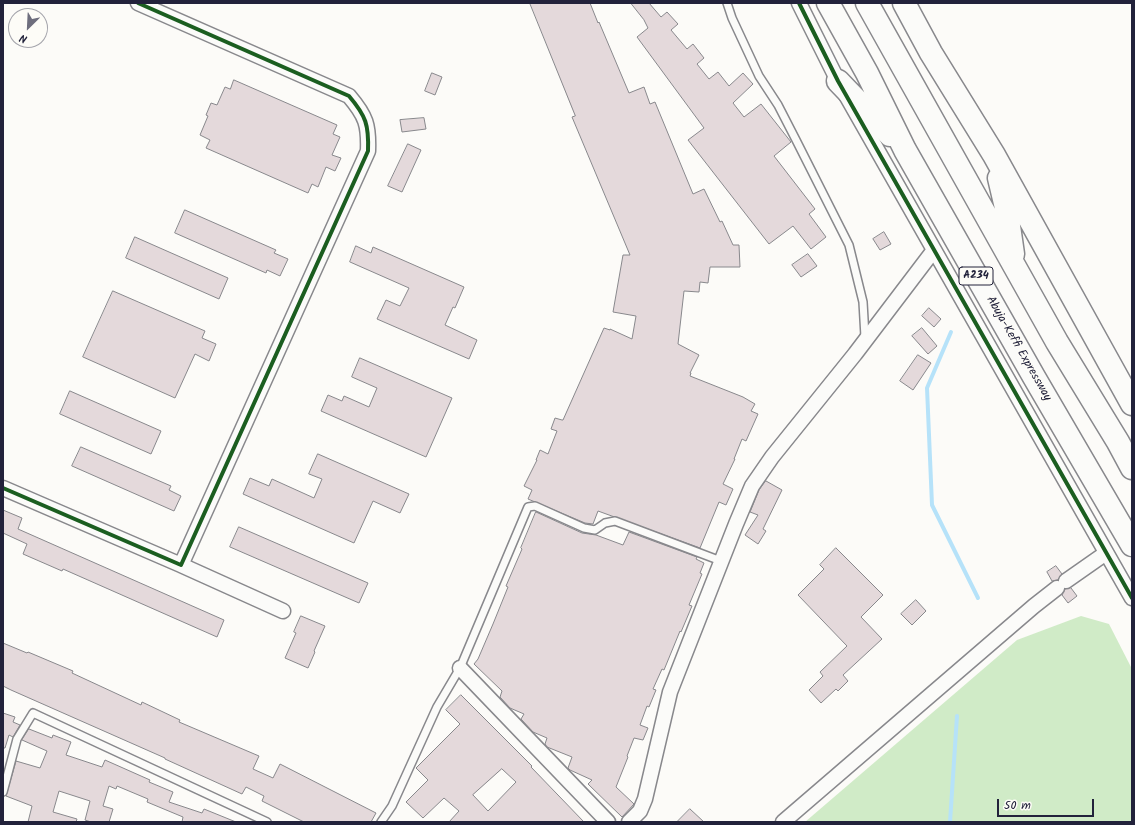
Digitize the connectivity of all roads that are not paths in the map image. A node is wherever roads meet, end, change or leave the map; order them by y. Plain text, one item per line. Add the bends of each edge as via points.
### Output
1 (138, 3) edge
2 (727, 3) edge
3 (799, 3) edge
4 (828, 3) edge
5 (866, 3) edge
6 (904, 3) edge
7 (838, 81) junction
8 (905, 150) junction
9 (994, 155) junction
10 (934, 250) junction
11 (1014, 265) junction
12 (866, 340) junction
13 (1132, 404) edge
14 (1132, 468) edge
15 (3, 488) edge
16 (1132, 545) edge
17 (1106, 553) junction
18 (721, 561) junction
19 (181, 565) junction
20 (1132, 598) edge
21 (283, 611) dead end
22 (460, 668) junction
23 (3, 792) edge
24 (267, 822) edge
25 (381, 822) edge
26 (608, 822) edge
27 (629, 822) edge
28 (783, 822) edge

1 - 19 street via 349,96 360,109 366,122 368,137 368,151
2 - 12 lane via 759,76 778,105 849,246 864,302
3 - 7 street
4 - 8 highway, Abuja-Keffi Expressway / A234 via 867,73
5 - 11 highway
6 - 9 highway via 931,54
7 - 8 highway
7 - 10 street
8 - 16 highway, Abuja-Keffi Expressway / A234
9 - 11 highway via 1007,212
9 - 13 highway
10 - 12 street
10 - 17 street
11 - 14 highway
12 - 18 street via 793,429 752,486
15 - 19 street
17 - 20 street
17 - 28 street via 1028,611
18 - 22 lane via 615,520 595,530 584,528 535,506 528,507
18 - 27 street via 670,692 645,798 640,811
19 - 21 street
22 - 25 lane via 438,707 392,806
22 - 26 street
23 - 24 lane via 17,739 32,712

